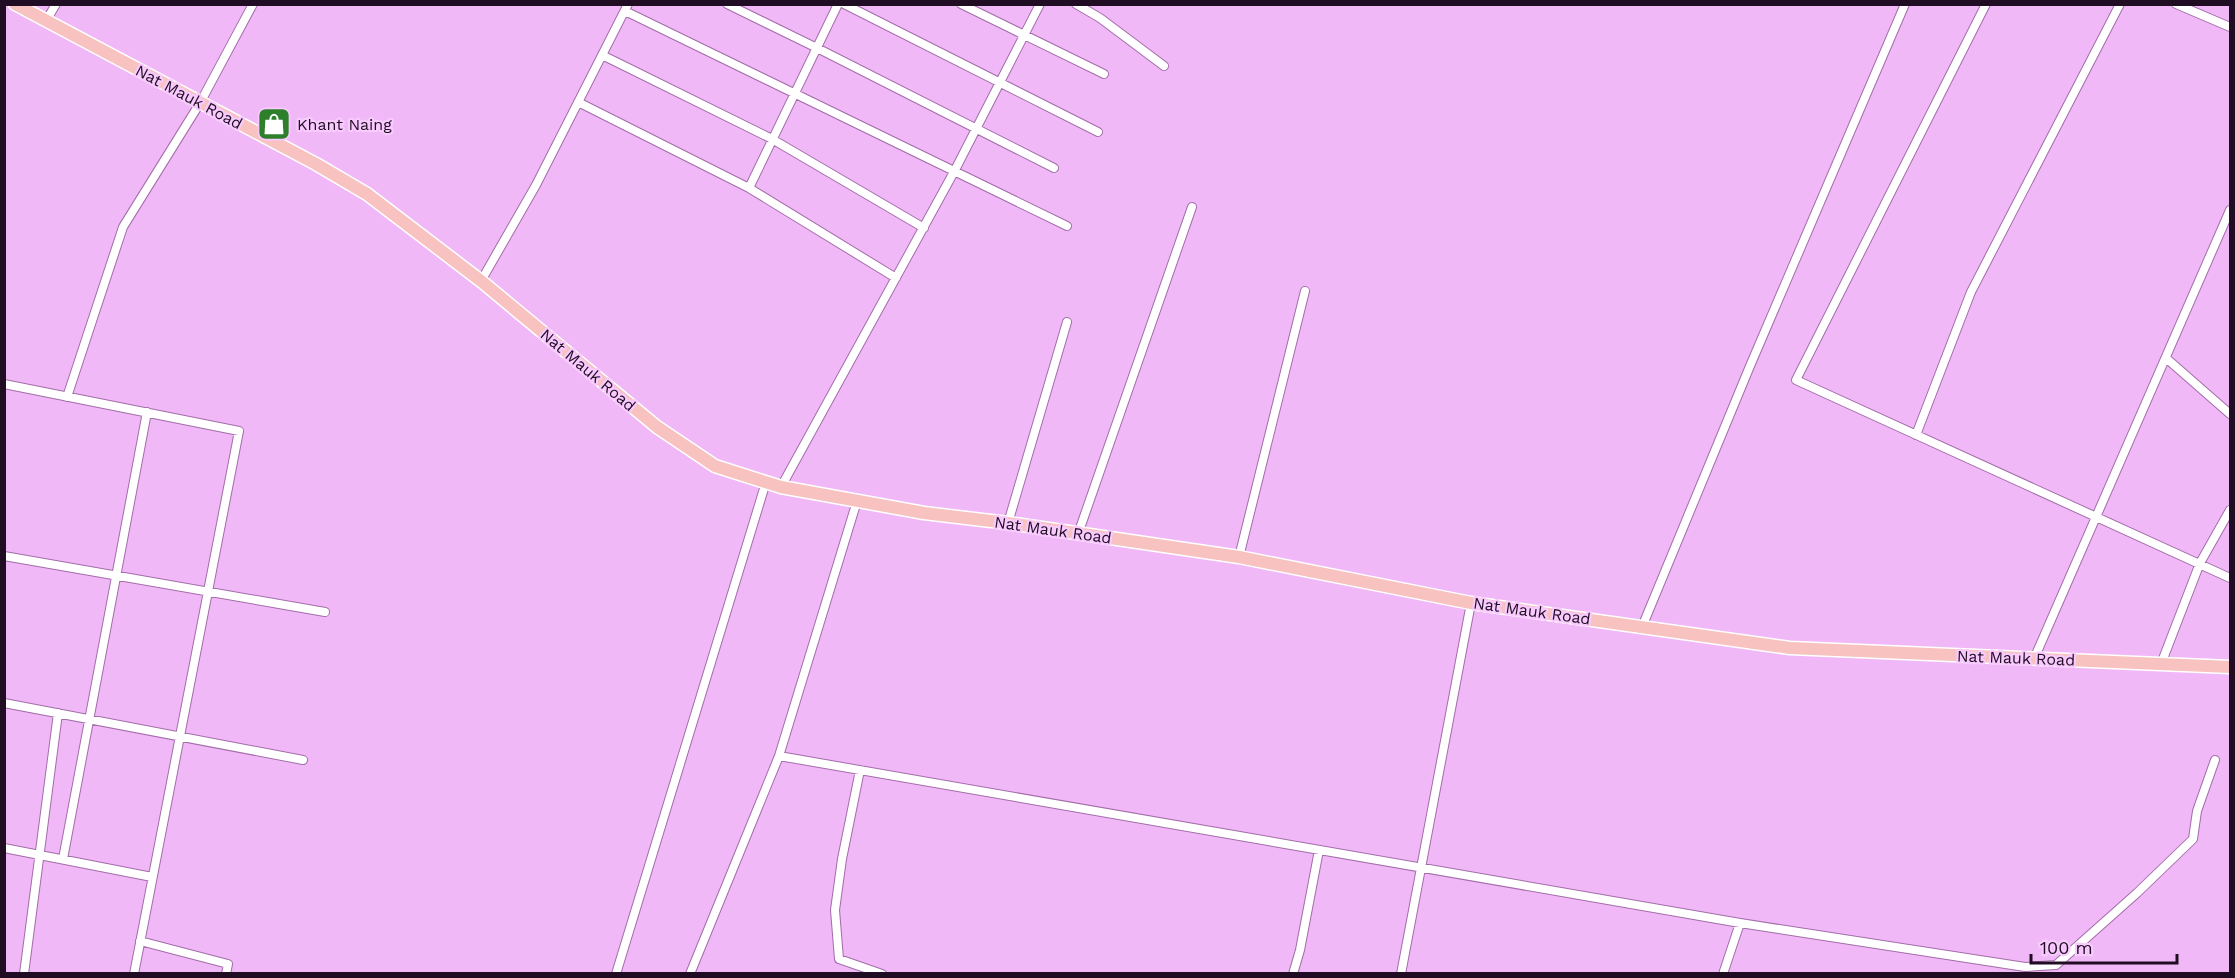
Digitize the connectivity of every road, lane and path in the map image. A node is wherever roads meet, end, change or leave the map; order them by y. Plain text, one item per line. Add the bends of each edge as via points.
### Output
1 (15, 4) edge
2 (56, 4) edge
3 (253, 4) edge
4 (727, 4) edge
5 (838, 4) edge
6 (844, 4) edge
7 (961, 4) edge
8 (1040, 4) edge
9 (1076, 4) edge
10 (1905, 4) edge
11 (1986, 4) edge
12 (2120, 4) edge
13 (2176, 4) edge
14 (2191, 7) edge
15 (627, 8) edge
16 (46, 21) junction
17 (2230, 27) edge
18 (1024, 35) junction
19 (817, 48) junction
20 (602, 55) junction
21 (1164, 66) dead end
22 (1104, 74) dead end
23 (1000, 83) junction
24 (794, 93) junction
25 (200, 102) junction
26 (578, 102) junction
27 (976, 129) junction
28 (1098, 132) dead end
29 (772, 139) junction
30 (1054, 168) dead end
31 (955, 171) junction
32 (749, 188) junction
33 (1192, 207) dead end
34 (2230, 210) edge
35 (1067, 226) dead end
36 (924, 228) junction
37 (896, 278) junction
38 (481, 281) junction
39 (1305, 291) dead end
40 (1067, 322) dead end
41 (2166, 358) junction
42 (4, 384) edge
43 (67, 397) junction
44 (147, 412) junction
45 (2230, 414) edge
46 (1916, 435) junction
47 (766, 482) junction
48 (781, 487) junction
49 (857, 501) junction
50 (2230, 510) edge
51 (2097, 515) junction
52 (1008, 523) junction
53 (1078, 534) junction
54 (4, 556) edge
55 (1239, 557) junction
56 (2200, 563) junction
57 (117, 575) junction
58 (2230, 578) edge
59 (207, 590) junction
60 (1471, 603) junction
61 (325, 612) dead end
62 (1642, 627) junction
63 (2034, 659) junction
64 (2161, 663) junction
65 (2230, 667) edge
66 (4, 703) edge
67 (58, 713) junction
68 (90, 719) junction
69 (179, 736) junction
70 (779, 756) junction
71 (303, 760) dead end
72 (2215, 760) dead end
73 (860, 770) junction
74 (4, 848) edge
75 (1319, 850) junction
76 (38, 855) junction
77 (63, 859) junction
78 (1422, 868) junction
79 (152, 877) junction
80 (1740, 923) junction
81 (140, 941) junction
82 (24, 974) edge
83 (134, 974) edge
84 (226, 974) edge
85 (616, 974) edge
86 (690, 974) edge
87 (882, 974) edge
88 (1293, 974) edge
89 (1401, 974) edge
90 (1722, 974) edge

1 - 16 highway, Nat Mauk Road
2 - 16 street
3 - 25 street
4 - 19 street
5 - 19 street
6 - 23 street
7 - 18 street
8 - 18 street
9 - 21 street
10 - 62 street
11 - 46 street via 1796,380
12 - 46 street via 1971,292
13 - 14 street
14 - 17 street
15 - 20 street
15 - 24 street
16 - 25 highway, Nat Mauk Road
18 - 22 street
18 - 23 street
19 - 24 street
19 - 27 street
20 - 26 street
20 - 29 street
23 - 27 street
23 - 28 street
24 - 29 street
24 - 31 street
25 - 38 highway, Nat Mauk Road via 367,194
25 - 43 street via 123,227
26 - 32 street
26 - 38 street
27 - 30 street
27 - 31 street
29 - 32 street
29 - 36 street
31 - 35 street
31 - 36 street
32 - 37 street
33 - 53 street
34 - 41 street
36 - 37 street
37 - 48 street
38 - 47 highway, Nat Mauk Road via 657,427 715,466
39 - 55 street
40 - 52 street
41 - 45 street
41 - 51 street
42 - 43 street
43 - 44 street
44 - 57 street
44 - 59 street via 239,431
46 - 51 street
47 - 48 highway, Nat Mauk Road
47 - 85 street
48 - 49 highway, Nat Mauk Road
49 - 52 highway, Nat Mauk Road
49 - 70 street
50 - 56 street
51 - 56 street
51 - 63 street
52 - 53 highway, Nat Mauk Road
53 - 55 highway, Nat Mauk Road
54 - 57 street
55 - 60 highway, Nat Mauk Road
56 - 58 street
56 - 64 street
57 - 59 street
57 - 68 street
59 - 61 street
59 - 69 street
60 - 62 highway, Nat Mauk Road
60 - 78 street
62 - 63 highway, Nat Mauk Road via 1790,648
63 - 64 highway, Nat Mauk Road
64 - 65 highway, Nat Mauk Road
66 - 67 street
67 - 68 street
67 - 76 street
68 - 69 street
68 - 77 street
69 - 71 street
69 - 79 street
70 - 73 street
70 - 86 street
72 - 80 street via 2197,811 2193,839 2056,964 2025,967
73 - 75 street
73 - 87 street via 836,910 839,960
74 - 76 street
75 - 78 street
75 - 88 street
76 - 77 street
76 - 82 street
77 - 79 street
78 - 80 street
78 - 89 street
79 - 81 street
80 - 90 street
81 - 83 street
81 - 84 street via 228,964

